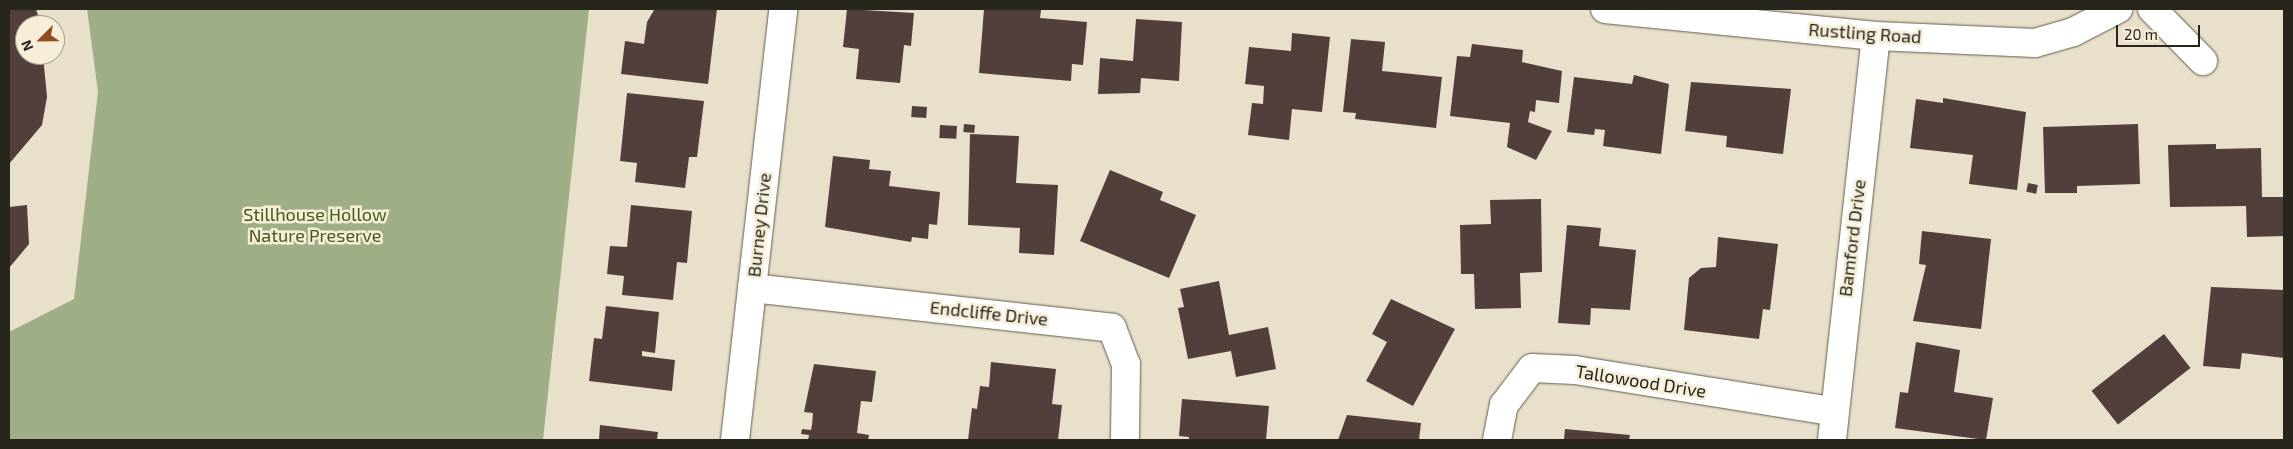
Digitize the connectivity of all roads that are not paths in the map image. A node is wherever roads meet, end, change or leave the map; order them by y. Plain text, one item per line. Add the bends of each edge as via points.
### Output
1 (783, 9) edge
2 (1605, 9) edge
3 (2118, 9) edge
4 (2152, 9) edge
5 (1876, 36) junction
6 (2204, 61) dead end
7 (752, 288) junction
8 (1832, 411) junction
9 (735, 440) edge
10 (1125, 440) edge
11 (1497, 440) edge
12 (1832, 440) edge

1 - 7 street, Burney Drive
2 - 5 street, Rustling Road
3 - 5 street, Rustling Road via 2074,32 2035,43
4 - 6 street
5 - 8 street, Bamford Drive
7 - 9 street, Burney Drive
7 - 10 street, Endcliffe Drive via 1112,328 1126,364
8 - 11 street, Tallowood Drive via 1575,370 1532,368 1504,405
8 - 12 street, Bamford Drive

